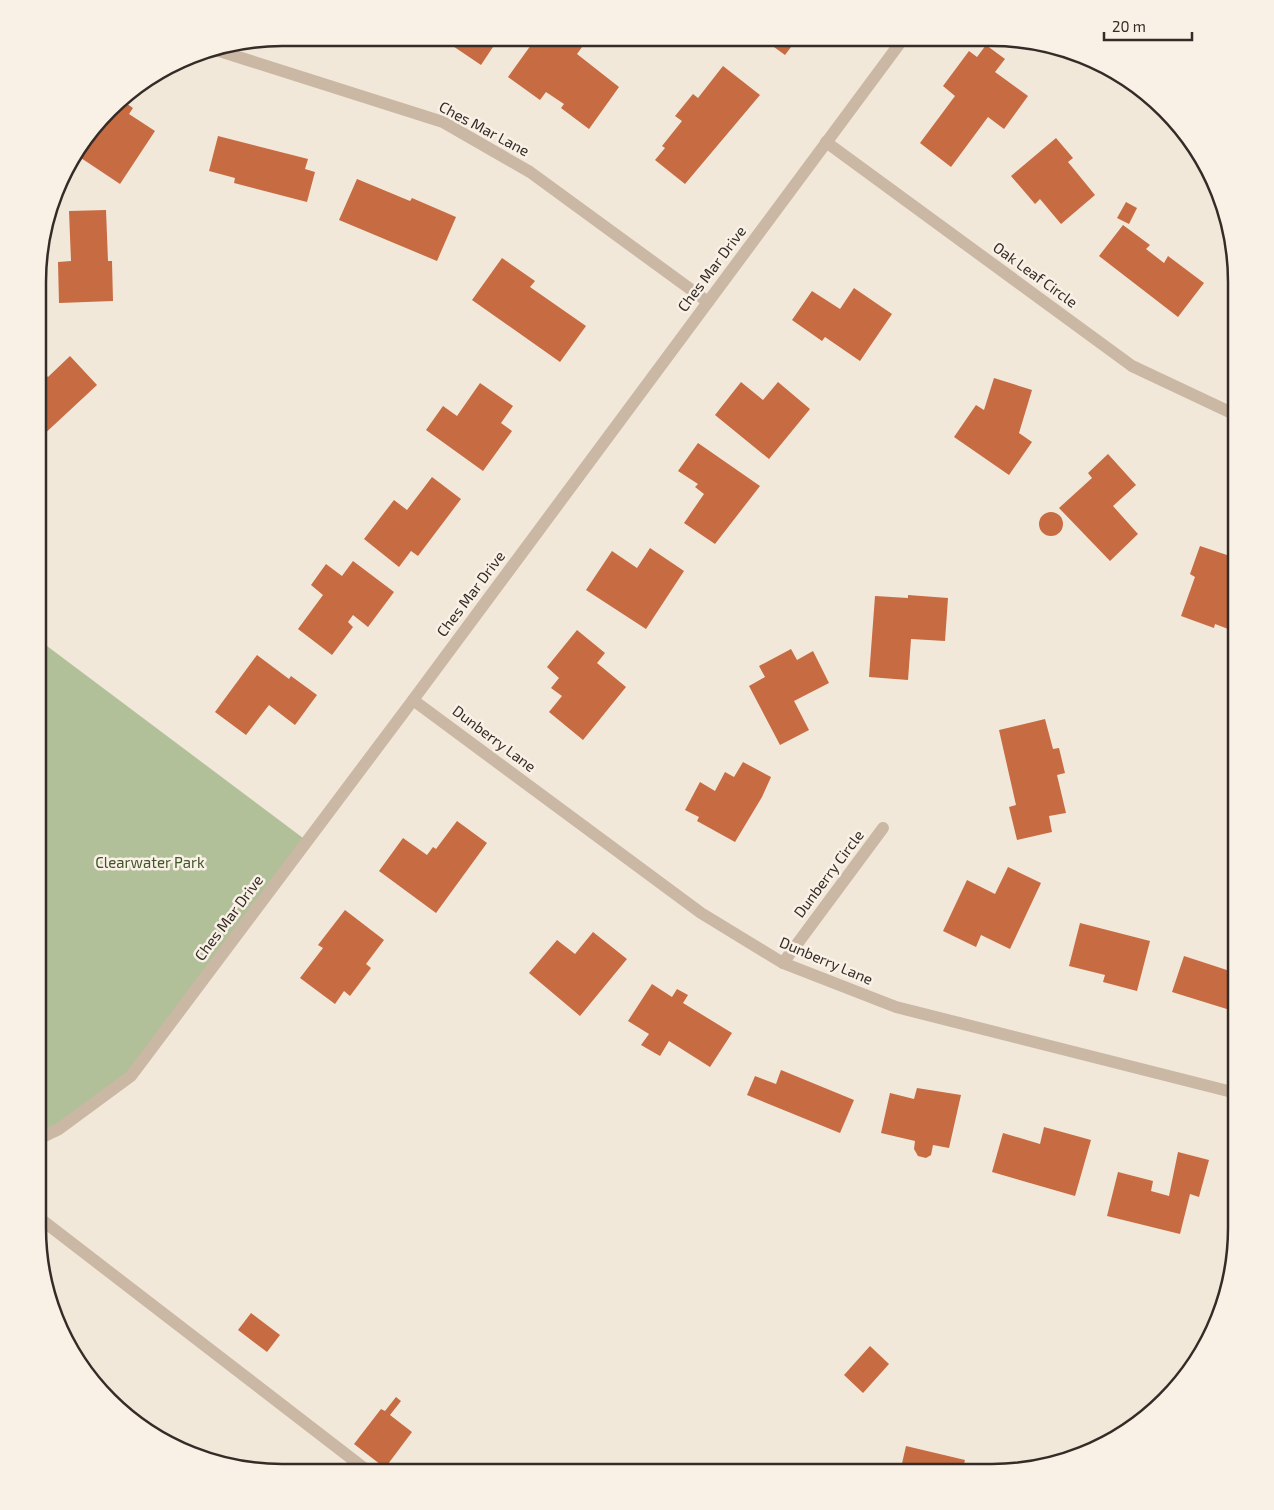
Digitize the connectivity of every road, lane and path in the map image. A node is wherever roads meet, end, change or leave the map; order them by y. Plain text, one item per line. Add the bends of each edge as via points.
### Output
1 (898, 46) edge
2 (226, 53) edge
3 (826, 142) junction
4 (708, 302) junction
5 (1228, 411) edge
6 (413, 700) junction
7 (883, 828) dead end
8 (782, 963) junction
9 (1228, 1091) edge
10 (46, 1135) edge
11 (46, 1223) edge
12 (359, 1464) edge

1 - 3 street, Ches Mar Drive
2 - 4 street, Ches Mar Lane via 443,122 530,172
3 - 4 street, Ches Mar Drive
3 - 5 street, Oak Leaf Circle via 1132,366
4 - 6 street, Ches Mar Drive
6 - 8 street, Dunberry Lane via 701,913
6 - 10 street, Ches Mar Drive via 130,1076
7 - 8 street, Dunberry Circle
8 - 9 street, Dunberry Lane via 896,1007
11 - 12 street

